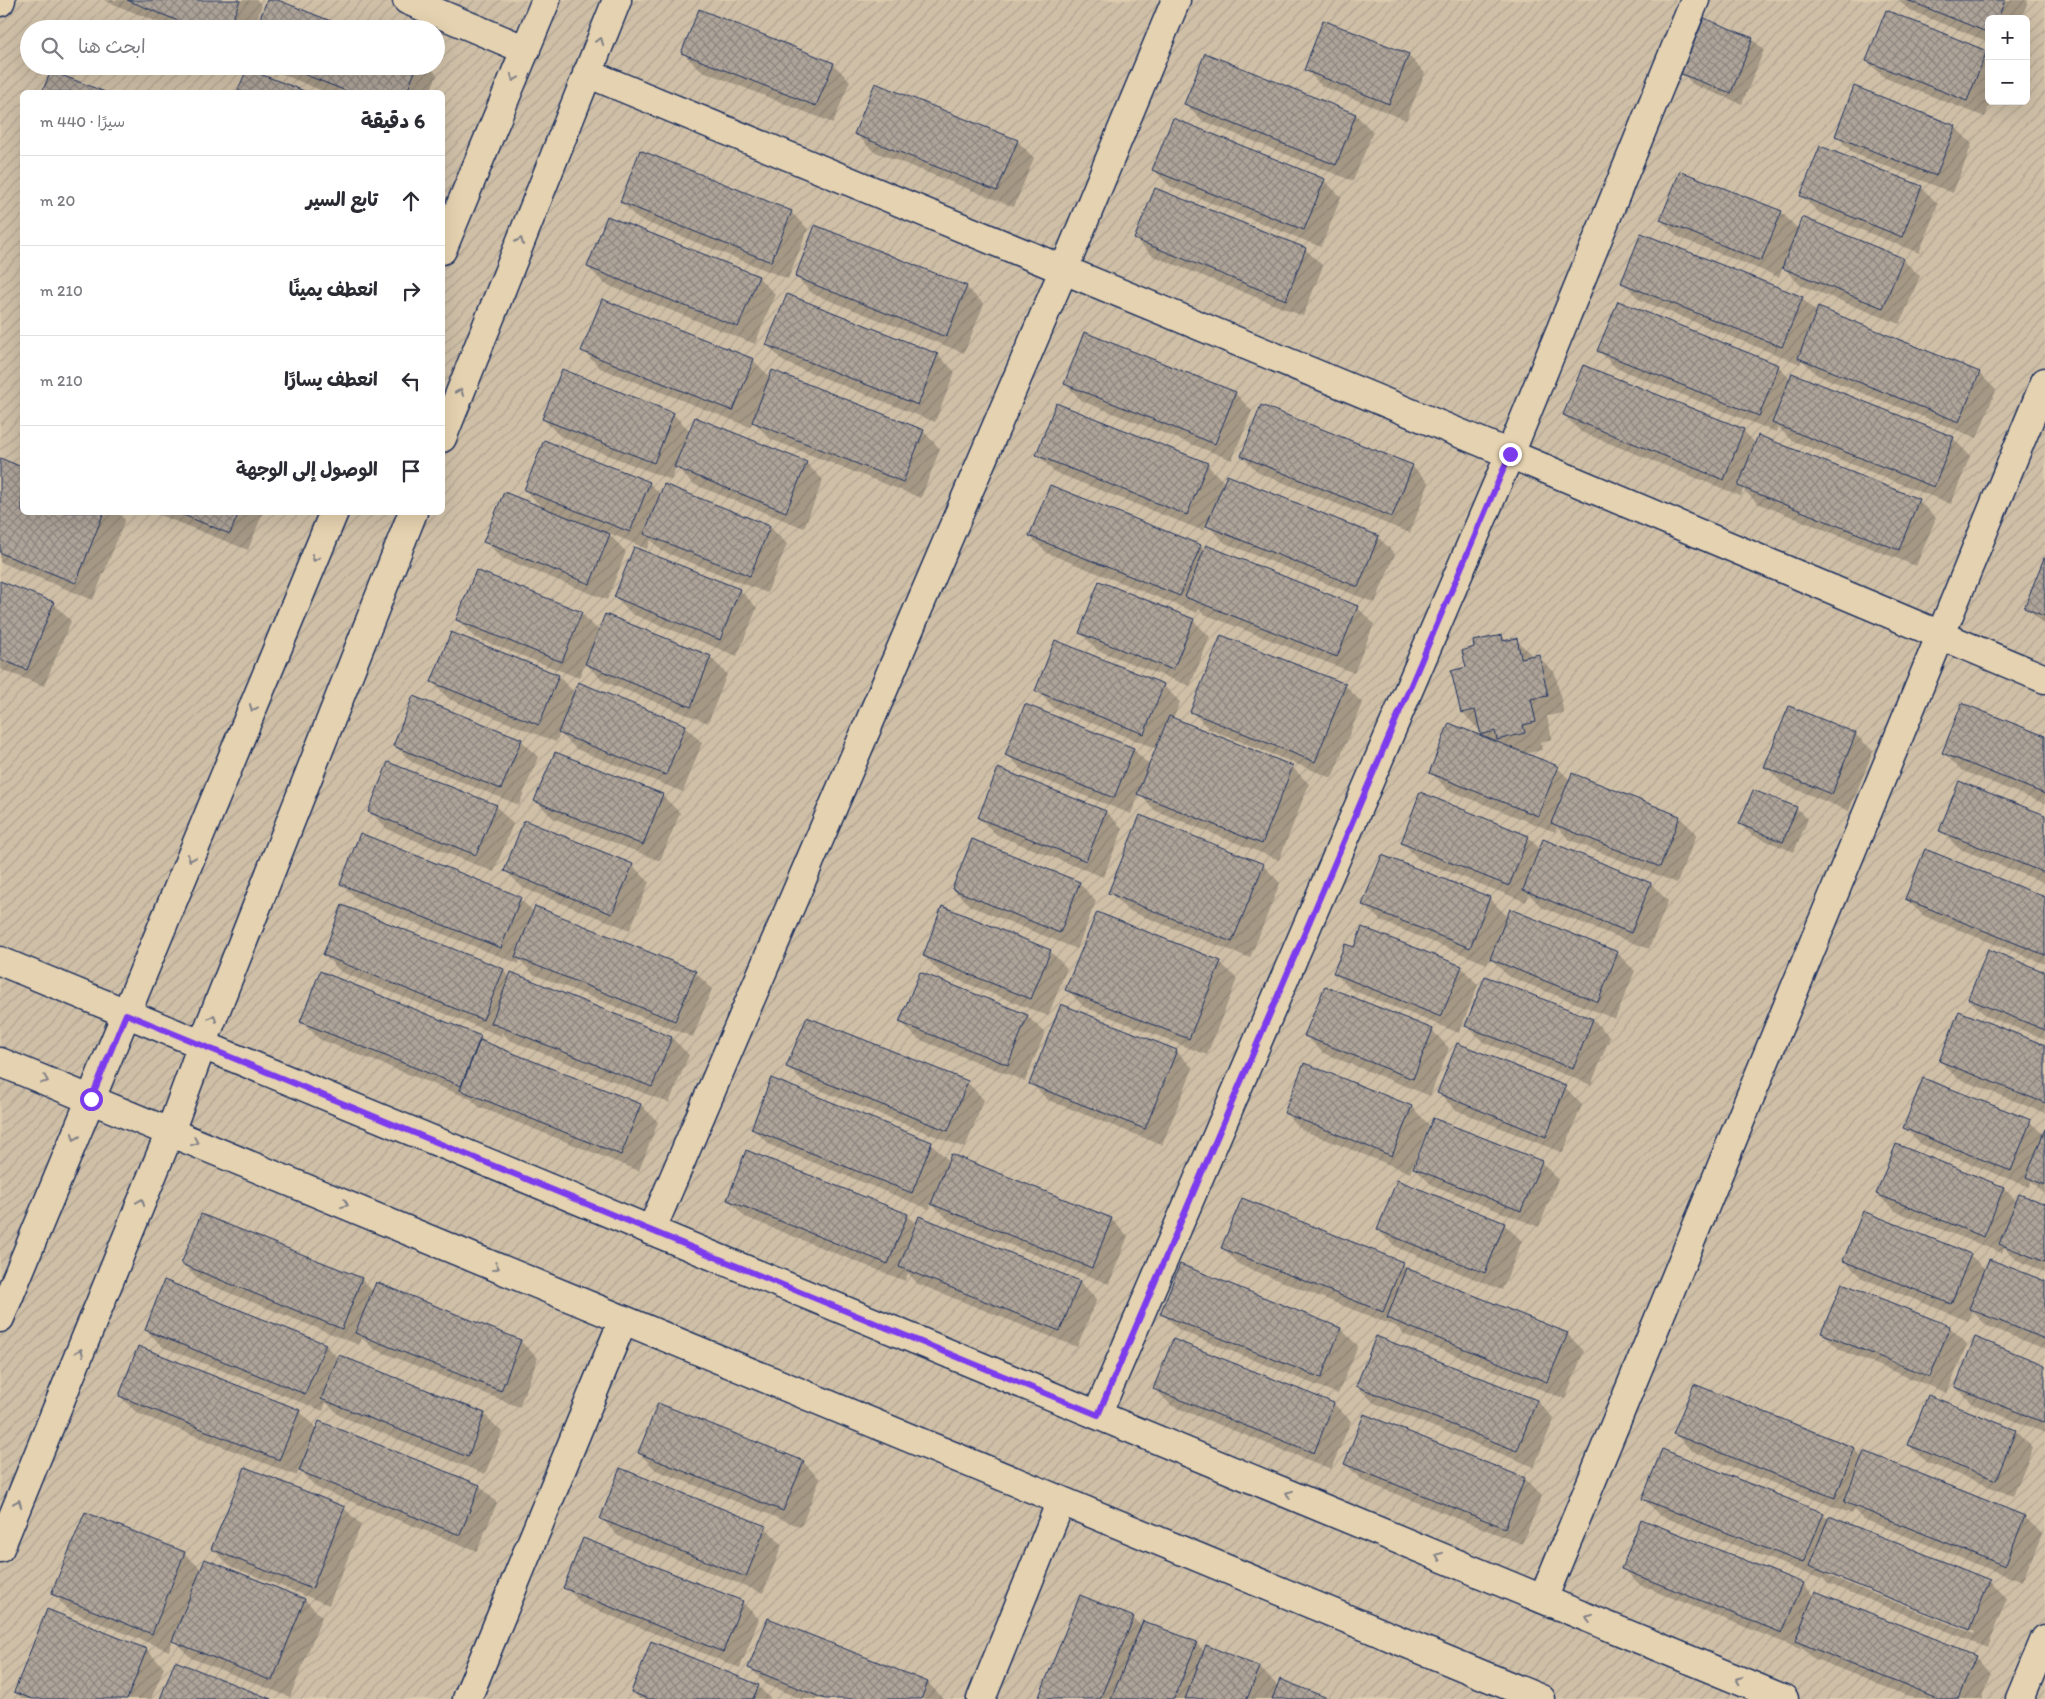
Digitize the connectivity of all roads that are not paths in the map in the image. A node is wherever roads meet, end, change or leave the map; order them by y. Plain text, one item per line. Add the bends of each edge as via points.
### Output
1 (407, 0) edge
2 (546, 0) edge
3 (617, 0) edge
4 (1176, 0) edge
5 (1695, 0) edge
6 (526, 50) junction
7 (587, 73) junction
8 (445, 243) edge
9 (1064, 269) junction
10 (2045, 382) edge
11 (445, 430) edge
12 (1510, 454) junction
13 (333, 515) edge
14 (412, 515) edge
15 (1940, 635) junction
16 (2045, 679) edge
17 (0, 962) edge
18 (126, 1014) junction
19 (202, 1045) junction
20 (0, 1062) edge
21 (91, 1099) junction
22 (170, 1132) junction
23 (651, 1231) junction
24 (0, 1318) edge
25 (624, 1320) junction
26 (1098, 1415) junction
27 (1062, 1501) junction
28 (0, 1548) edge
29 (1543, 1600) junction
30 (2045, 1639) edge
31 (467, 1699) edge
32 (981, 1699) edge
33 (1541, 1699) edge
34 (1784, 1699) edge
35 (2020, 1699) edge

1 - 6 street
2 - 6 street
7 -> 3 street
4 - 9 street
5 - 12 street
6 -> 8 street
7 - 9 street
11 -> 7 street
9 - 12 street
9 - 23 street
10 - 15 street
12 - 15 street
12 - 26 street
13 -> 18 street
19 -> 14 street
15 - 16 street
15 - 29 street
17 - 18 street
18 - 19 street
18 - 21 street
19 - 22 street
19 - 23 street
20 -> 21 street
21 - 22 street
21 -> 24 street
22 -> 25 street
28 -> 22 street
23 - 26 street
25 - 27 street
25 - 31 street
29 -> 26 street
27 - 32 street
27 - 33 street
34 -> 29 street
30 - 35 street

